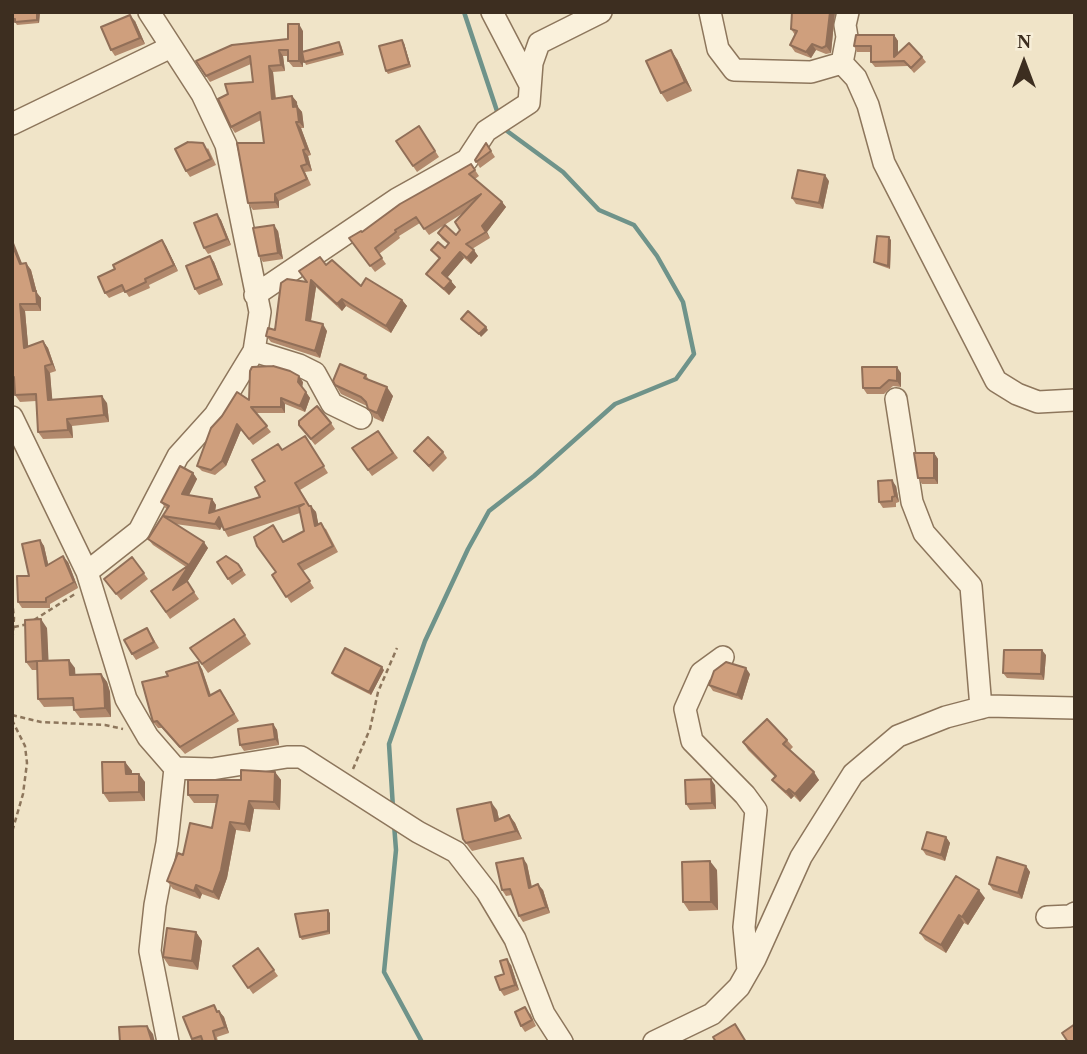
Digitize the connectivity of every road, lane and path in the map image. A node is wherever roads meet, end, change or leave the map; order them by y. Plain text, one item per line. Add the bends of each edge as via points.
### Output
1 (149, 12) edge
2 (492, 12) edge
3 (601, 12) edge
4 (710, 12) edge
5 (848, 12) edge
6 (171, 47) junction
7 (842, 63) junction
8 (529, 83) junction
9 (12, 124) edge
10 (255, 295) junction
11 (254, 351) junction
12 (896, 399) dead end
13 (1075, 400) edge
14 (12, 417) edge
15 (360, 418) dead end
16 (89, 579) junction
17 (12, 600) edge
18 (14, 627) edge
19 (12, 646) edge
20 (397, 648) dead end
21 (723, 657) dead end
22 (981, 708) junction
23 (1075, 708) edge
24 (12, 715) edge
25 (12, 720) edge
26 (144, 731) junction
27 (175, 768) junction
28 (355, 791) junction
29 (12, 832) edge
30 (1075, 913) edge
31 (1047, 917) dead end
32 (748, 972) junction
33 (169, 1042) edge
34 (562, 1042) edge
35 (654, 1042) edge

1 - 6 street
2 - 8 street
3 - 8 street via 539,43
4 - 7 street via 718,49 734,70 811,72
5 - 7 street
6 - 9 street
6 - 10 street via 202,94 226,145
7 - 13 street via 856,78 884,163 996,381 1038,401
8 - 10 street via 529,103 486,131 467,160 397,199
10 - 11 street via 260,312
11 - 15 street via 315,373 331,404
11 - 16 street via 215,415 178,456 139,531
12 - 22 street via 912,502 924,533 971,586
14 - 16 street
16 - 18 path via 28,624
16 - 26 street via 126,699
17 - 18 path
18 - 19 path
20 - 28 path via 378,692
21 - 32 street via 701,673 685,709 691,741 756,810 744,927
22 - 23 street
22 - 32 street via 898,736 853,774 801,857
24 - 26 path
25 - 29 path via 25,746 27,763
26 - 27 street
27 - 28 street via 212,769 301,757
27 - 33 street via 150,951
28 - 34 street via 456,852 487,891 515,940 544,1014
30 - 31 street
32 - 35 street via 712,1014

